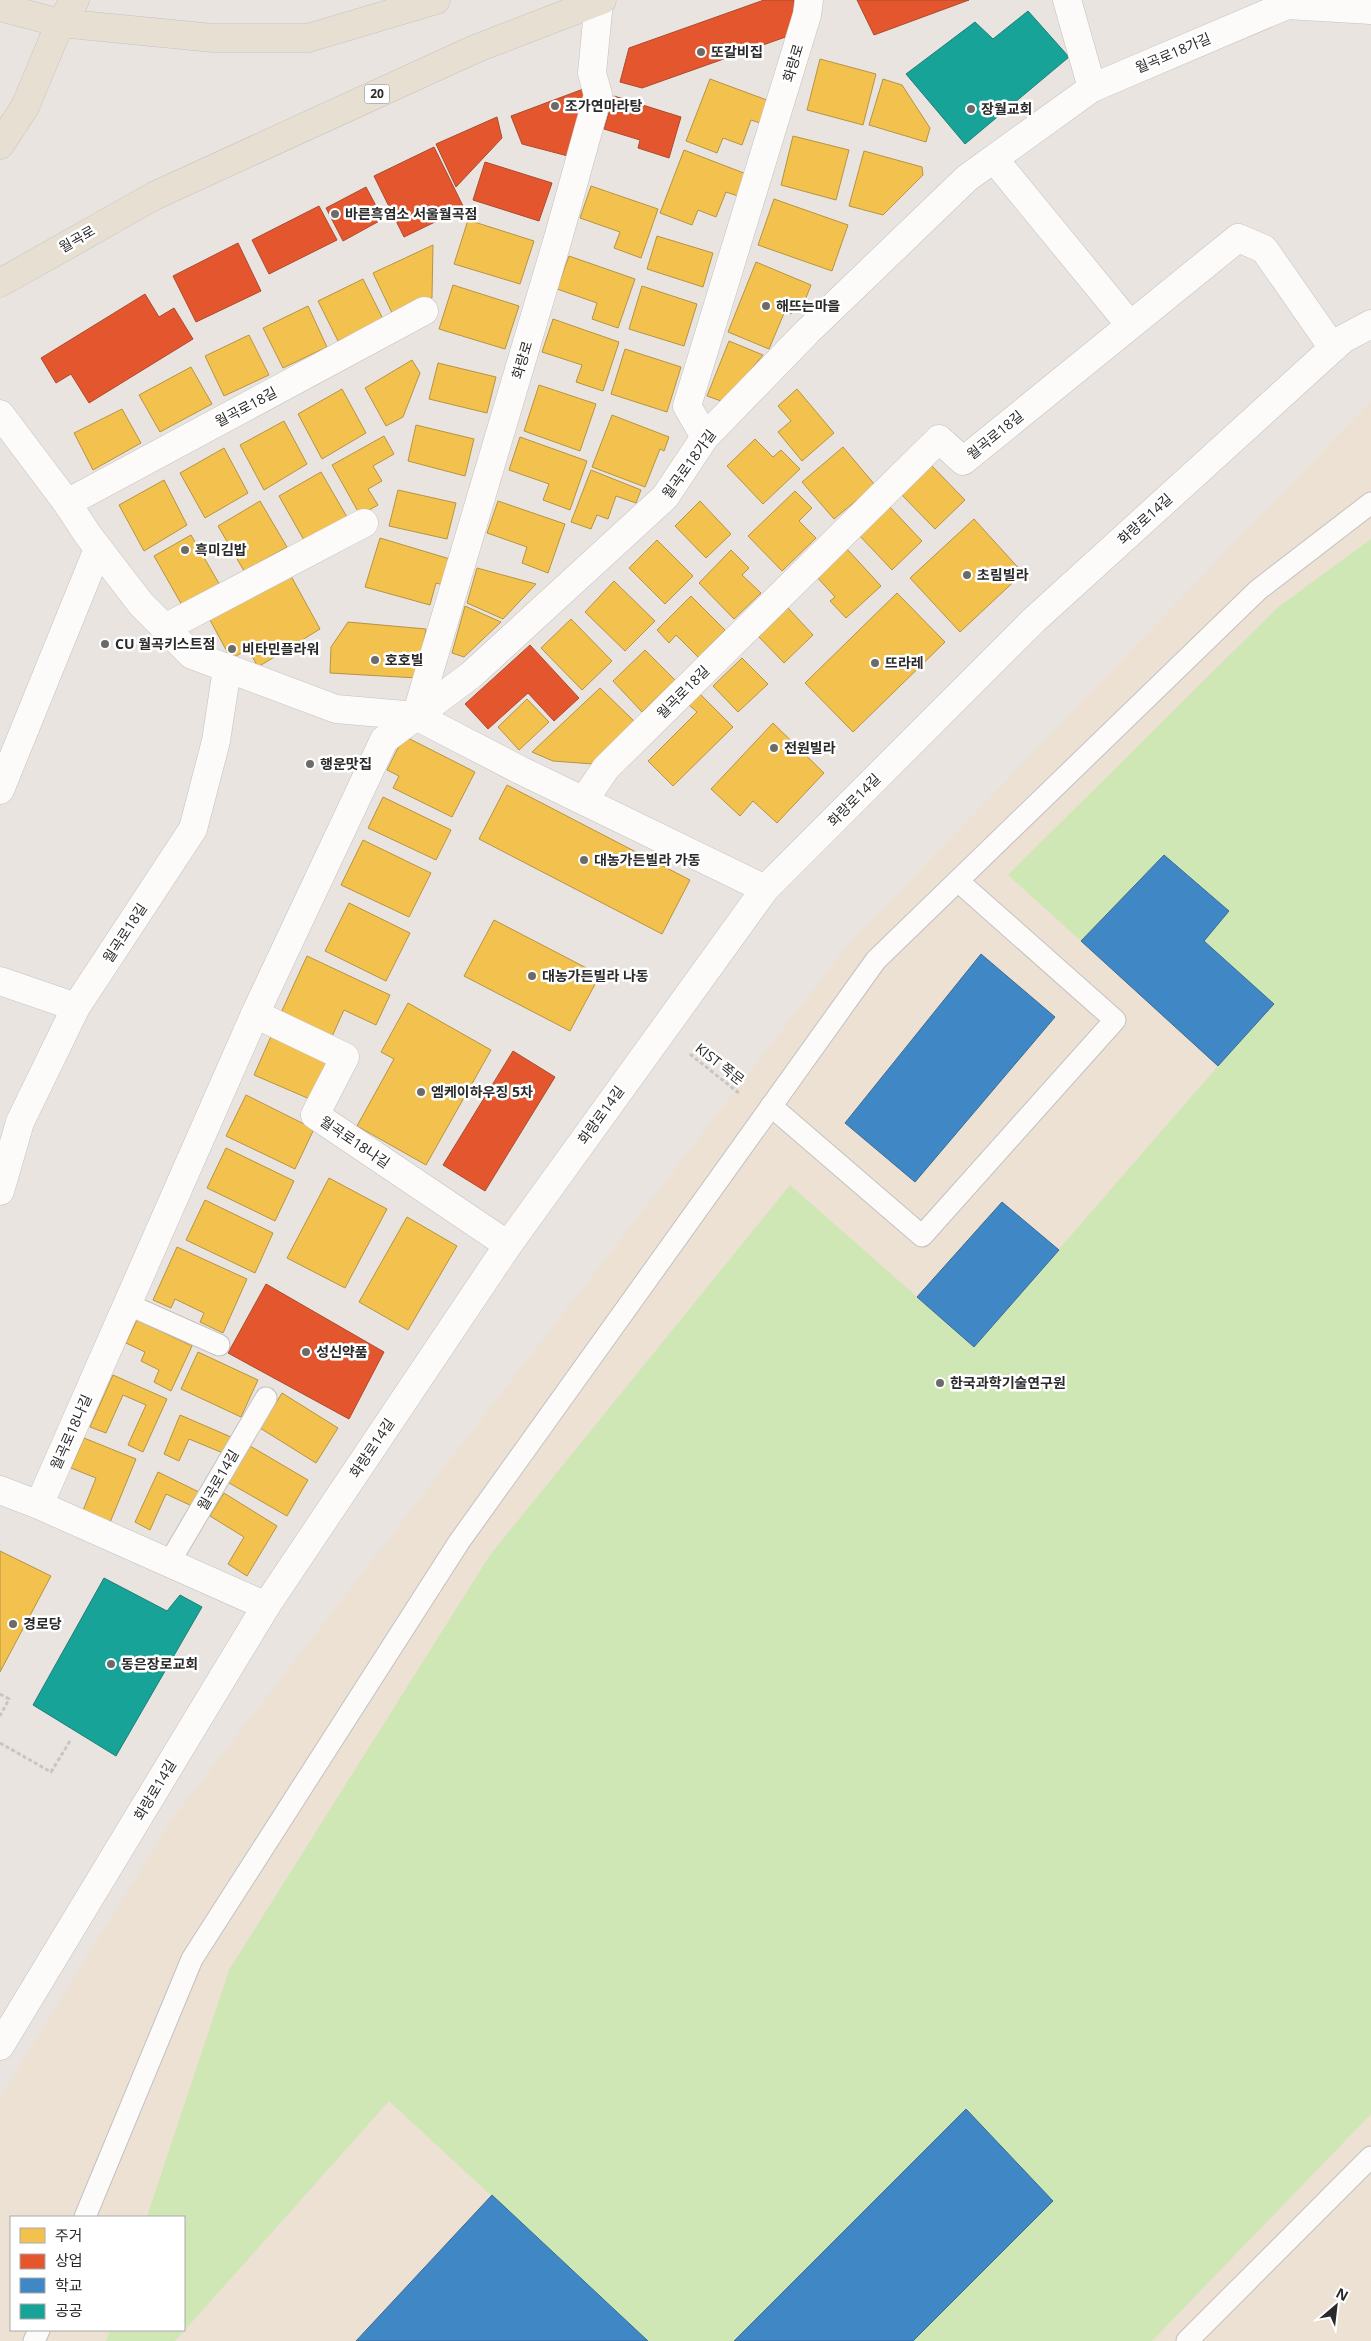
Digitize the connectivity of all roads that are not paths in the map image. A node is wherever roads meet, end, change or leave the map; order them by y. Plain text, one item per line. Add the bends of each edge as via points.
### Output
1 (75, 0) edge
2 (436, 0) edge
3 (809, 0) edge
4 (1067, 0) edge
5 (601, 1) edge
6 (0, 7) edge
7 (1371, 10) edge
8 (60, 24) junction
9 (1092, 88) junction
10 (0, 145) edge
11 (994, 159) junction
12 (154, 196) joint
13 (0, 283) edge
14 (424, 311) dead end
15 (1371, 324) edge
16 (1130, 326) junction
17 (1333, 348) junction
18 (0, 414) edge
19 (706, 437) junction
20 (67, 503) junction
21 (1371, 503) edge
22 (364, 523) dead end
23 (98, 549) junction
24 (164, 628) junction
25 (227, 668) junction
26 (416, 716) junction
27 (0, 790) edge
28 (584, 800) junction
29 (958, 881) junction
30 (765, 889) junction
31 (0, 980) edge
32 (76, 1007) junction
33 (255, 1014) junction
34 (768, 1110) junction
35 (0, 1191) edge
36 (508, 1245) junction
37 (127, 1304) junction
38 (219, 1345) dead end
39 (266, 1398) dead end
40 (0, 1490) edge
41 (39, 1505) junction
42 (169, 1563) junction
43 (266, 1606) junction
44 (0, 2046) edge
45 (1366, 2165) edge
46 (85, 2216) edge
47 (1187, 2341) edge

1 - 8 main road
2 - 8 main road via 308,38 213,38
3 - 19 street, 화랑로 via 770,140 687,406
4 - 9 street
5 - 12 main road, 화랑로 / 20 via 475,49
5 - 26 street, 화랑로 via 592,73 598,95
6 - 8 main road
7 - 9 street, 월곡로18가길 via 1287,5
8 - 10 main road via 25,107
9 - 11 street, 월곡로18가길
11 - 16 street
11 - 19 street, 월곡로18가길 via 967,178 807,332
12 - 13 main road, 월곡로
14 - 20 street, 월곡로18길
15 - 17 street, 화랑로14길 via 1343,338
16 - 17 street, 월곡로18길 via 1238,238 1264,249
16 - 28 street, 월곡로18길 via 963,461 938,439 606,768
17 - 30 street, 화랑로14길 via 1034,620
18 - 20 street
19 - 26 street, 월곡로18가길 via 665,497 471,675
20 - 23 street
21 - 29 lane via 1258,590
22 - 24 street
23 - 24 street
23 - 27 street
24 - 25 street via 192,655
25 - 26 street via 336,709
25 - 32 street, 월곡로18길 via 216,741 193,829
26 - 28 street
26 - 33 street, 월곡로18나길 via 384,740
28 - 30 street
29 - 34 lane via 876,960
29 - 34 lane via 1115,1020 922,1236
30 - 36 street, 화랑로14길
31 - 32 street
32 - 35 street, 월곡로18길 via 20,1122
33 - 36 street, 월곡로18나길 via 345,1056 315,1115
33 - 37 street, 월곡로18나길
34 - 46 lane via 459,1542 192,1959
36 - 43 street, 화랑로14길
37 - 38 lane
37 - 41 street, 월곡로18나길
39 - 42 lane, 월곡로14길
40 - 41 street
41 - 42 street
42 - 43 street
43 - 44 street, 화랑로14길
45 - 47 lane

